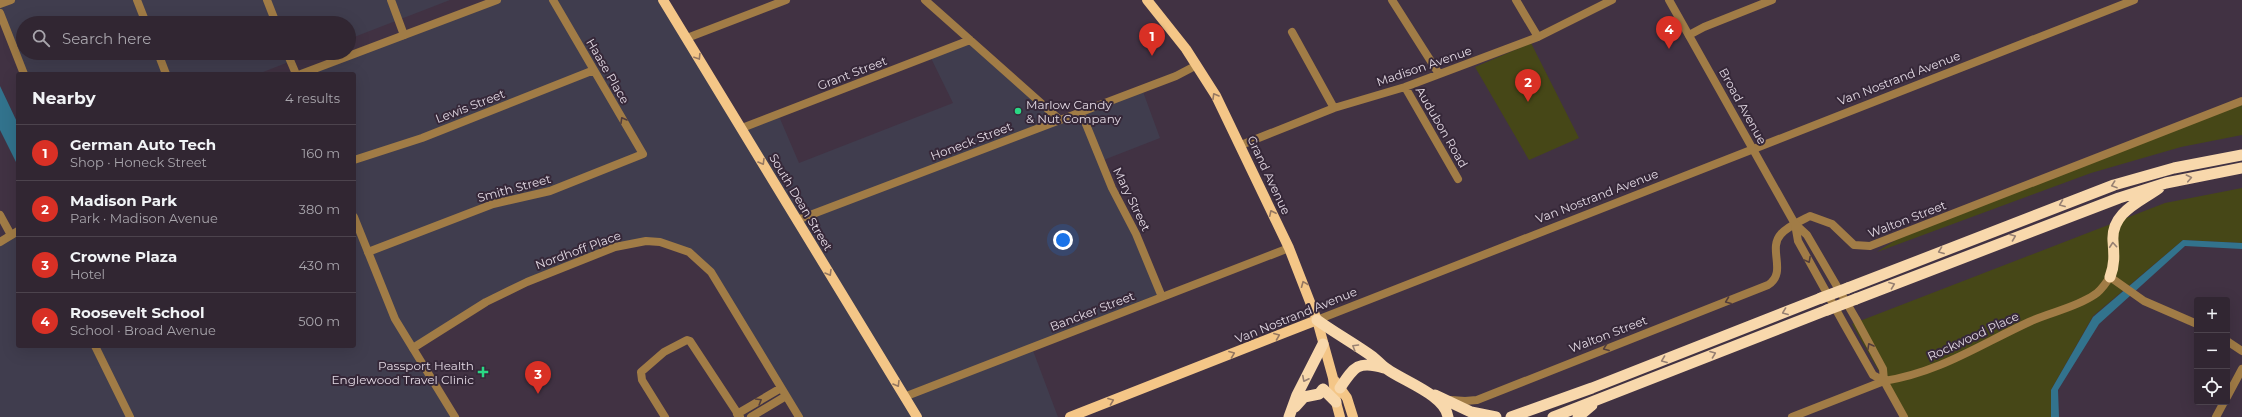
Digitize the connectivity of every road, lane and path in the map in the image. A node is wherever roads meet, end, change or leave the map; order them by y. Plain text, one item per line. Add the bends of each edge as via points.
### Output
1 (11, 0) edge
2 (138, 0) edge
3 (267, 0) edge
4 (391, 0) edge
5 (497, 0) edge
6 (553, 0) edge
7 (664, 0) edge
8 (786, 0) edge
9 (925, 0) edge
10 (1147, 0) edge
11 (1392, 0) edge
12 (1516, 0) edge
13 (1612, 0) edge
14 (1669, 0) edge
15 (1772, 0) edge
16 (2134, 0) edge
17 (0, 4) edge
18 (0, 13) edge
19 (144, 16) edge
20 (273, 16) edge
21 (1292, 32) dead end
22 (404, 35) junction
23 (1689, 35) junction
24 (1538, 37) junction
25 (686, 38) junction
26 (970, 40) junction
27 (356, 53) edge
28 (16, 54) edge
29 (18, 60) edge
30 (161, 60) edge
31 (290, 60) edge
32 (338, 60) edge
33 (1197, 65) junction
34 (594, 70) junction
35 (23, 72) edge
36 (165, 72) edge
37 (295, 72) edge
38 (306, 72) edge
39 (1439, 74) junction
40 (1405, 87) junction
41 (2242, 101) edge
42 (1334, 108) junction
43 (1081, 112) junction
44 (1060, 120) junction
45 (742, 128) junction
46 (1241, 145) junction
47 (1753, 149) junction
48 (643, 154) joint
49 (2242, 155) edge
50 (356, 159) edge
51 (2242, 168) edge
52 (1458, 179) dead end
53 (2166, 183) junction
54 (0, 215) edge
55 (797, 220) junction
56 (356, 222) edge
57 (1795, 224) junction
58 (15, 233) edge
59 (0, 242) edge
60 (1289, 248) junction
61 (368, 252) junction
62 (2114, 280) junction
63 (1162, 297) junction
64 (1317, 320) junction
65 (2194, 323) edge
66 (2230, 343) edge
67 (1323, 344) junction
68 (96, 348) edge
69 (413, 348) junction
70 (2242, 351) edge
71 (1387, 369) junction
72 (2242, 369) edge
73 (1333, 378) junction
74 (1884, 381) junction
75 (781, 388) junction
76 (1340, 388) junction
77 (2230, 391) edge
78 (1426, 392) junction
79 (786, 396) junction
80 (904, 397) junction
81 (1447, 399) junction
82 (1598, 399) junction
83 (1336, 402) junction
84 (2222, 405) edge
85 (738, 415) edge
86 (128, 416) edge
87 (1289, 416) edge
88 (455, 417) edge
89 (665, 417) edge
90 (750, 417) edge
91 (799, 417) edge
92 (917, 417) edge
93 (1070, 417) edge
94 (1340, 417) edge
95 (1353, 417) edge
96 (1448, 417) edge
97 (1496, 417) edge
98 (1511, 417) edge
99 (1553, 417) edge
100 (1578, 417) edge
101 (1792, 417) edge
102 (1904, 417) edge
103 (2216, 417) edge

1 - 17 street
2 - 19 street
3 - 20 street
4 - 22 street
5 - 22 street
6 - 34 street, Haase Place
7 - 25 main road, South Dean Street
8 - 25 street
9 - 26 street
10 - 33 main road, Grand Avenue via 1168,24
11 - 39 street, Audubon Road
12 - 24 street
13 - 24 street, Madison Avenue
14 - 23 street, Broad Avenue
15 - 23 street
16 - 47 street, Van Nostrand Avenue
18 - 28 street
21 - 42 street
22 - 27 street
23 - 47 street, Broad Avenue
24 - 39 street, Madison Avenue
25 -> 45 main road, South Dean Street
26 - 44 street
26 - 45 street, Grant Street
29 - 35 street
30 - 36 street
31 - 37 street
32 - 38 street
33 - 43 street, Honeck Street via 1176,76
46 -> 33 main road, Grand Avenue
48 -> 34 street, Haase Place
34 - 50 street, Lewis Street via 422,138
39 - 40 street, Madison Avenue
40 - 42 street, Madison Avenue
40 - 52 street, Audubon Road
41 - 57 street, Walton Street via 1870,246 1854,245 1832,224 1810,216
42 - 46 street, Madison Avenue
43 - 44 street, Honeck Street
43 - 63 street, Mary Street via 1112,188 1136,234
44 - 55 street, Honeck Street
45 -> 55 main road, South Dean Street
60 -> 46 main road, Grand Avenue
47 - 57 street, Broad Avenue
47 - 64 street, Van Nostrand Avenue
48 - 61 street, Smith Street via 550,191 493,204
49 -> 98 highway, bridge via 2174,168 2114,185
53 -> 51 highway
62 -> 53 highway via 2114,231 2118,220 2131,206
82 -> 53 highway, bridge via 2089,208
54 - 58 street
55 -> 80 main road, South Dean Street
56 - 61 street
74 -> 57 street, Broad Avenue via 1883,369 1856,319 1807,235
57 -> 74 street, Broad Avenue via 1798,241 1833,305 1873,375
57 -> 81 street, Walton Street via 1778,237 1778,272 1768,285 1477,400 1465,402
58 - 59 street
60 - 63 street, Bancker Street
64 -> 60 main road, Grand Avenue
61 - 69 street via 390,307
62 - 65 street via 2144,301
62 - 74 street, Rockwood Place via 2086,300 2029,322 1949,363 1906,378
63 - 80 street, Bancker Street
64 - 67 main road, Grand Avenue
71 -> 64 highway
93 -> 64 main road, Van Nostrand Avenue
66 - 70 street
67 - 73 main road, Grand Avenue
67 -> 87 highway
68 - 86 street
69 - 75 street, Nordhoff Place via 486,302 527,282 615,247 639,242 660,242 689,252 711,272
69 - 88 street
71 - 76 highway via 1368,364 1359,366 1352,371
71 - 78 highway
72 - 77 street
73 - 76 main road, Grand Avenue
73 - 83 main road, Grand Avenue
74 - 101 street, Rockwood Place
74 - 102 street, Broad Avenue
75 - 79 street, Nordhoff Place
85 -> 75 street
76 - 95 main road, Grand Avenue via 1347,398
78 - 81 highway
78 - 96 highway via 1443,405
79 - 90 street
79 - 91 street, Nordhoff Place
80 - 92 main road, South Dean Street
81 - 97 highway via 1471,412
82 - 99 highway
82 - 100 highway
83 - 87 highway via 1323,389 1319,394 1304,397
83 - 94 main road, Grand Avenue
84 - 103 street
85 - 89 street via 687,340 664,352 641,372 642,380

